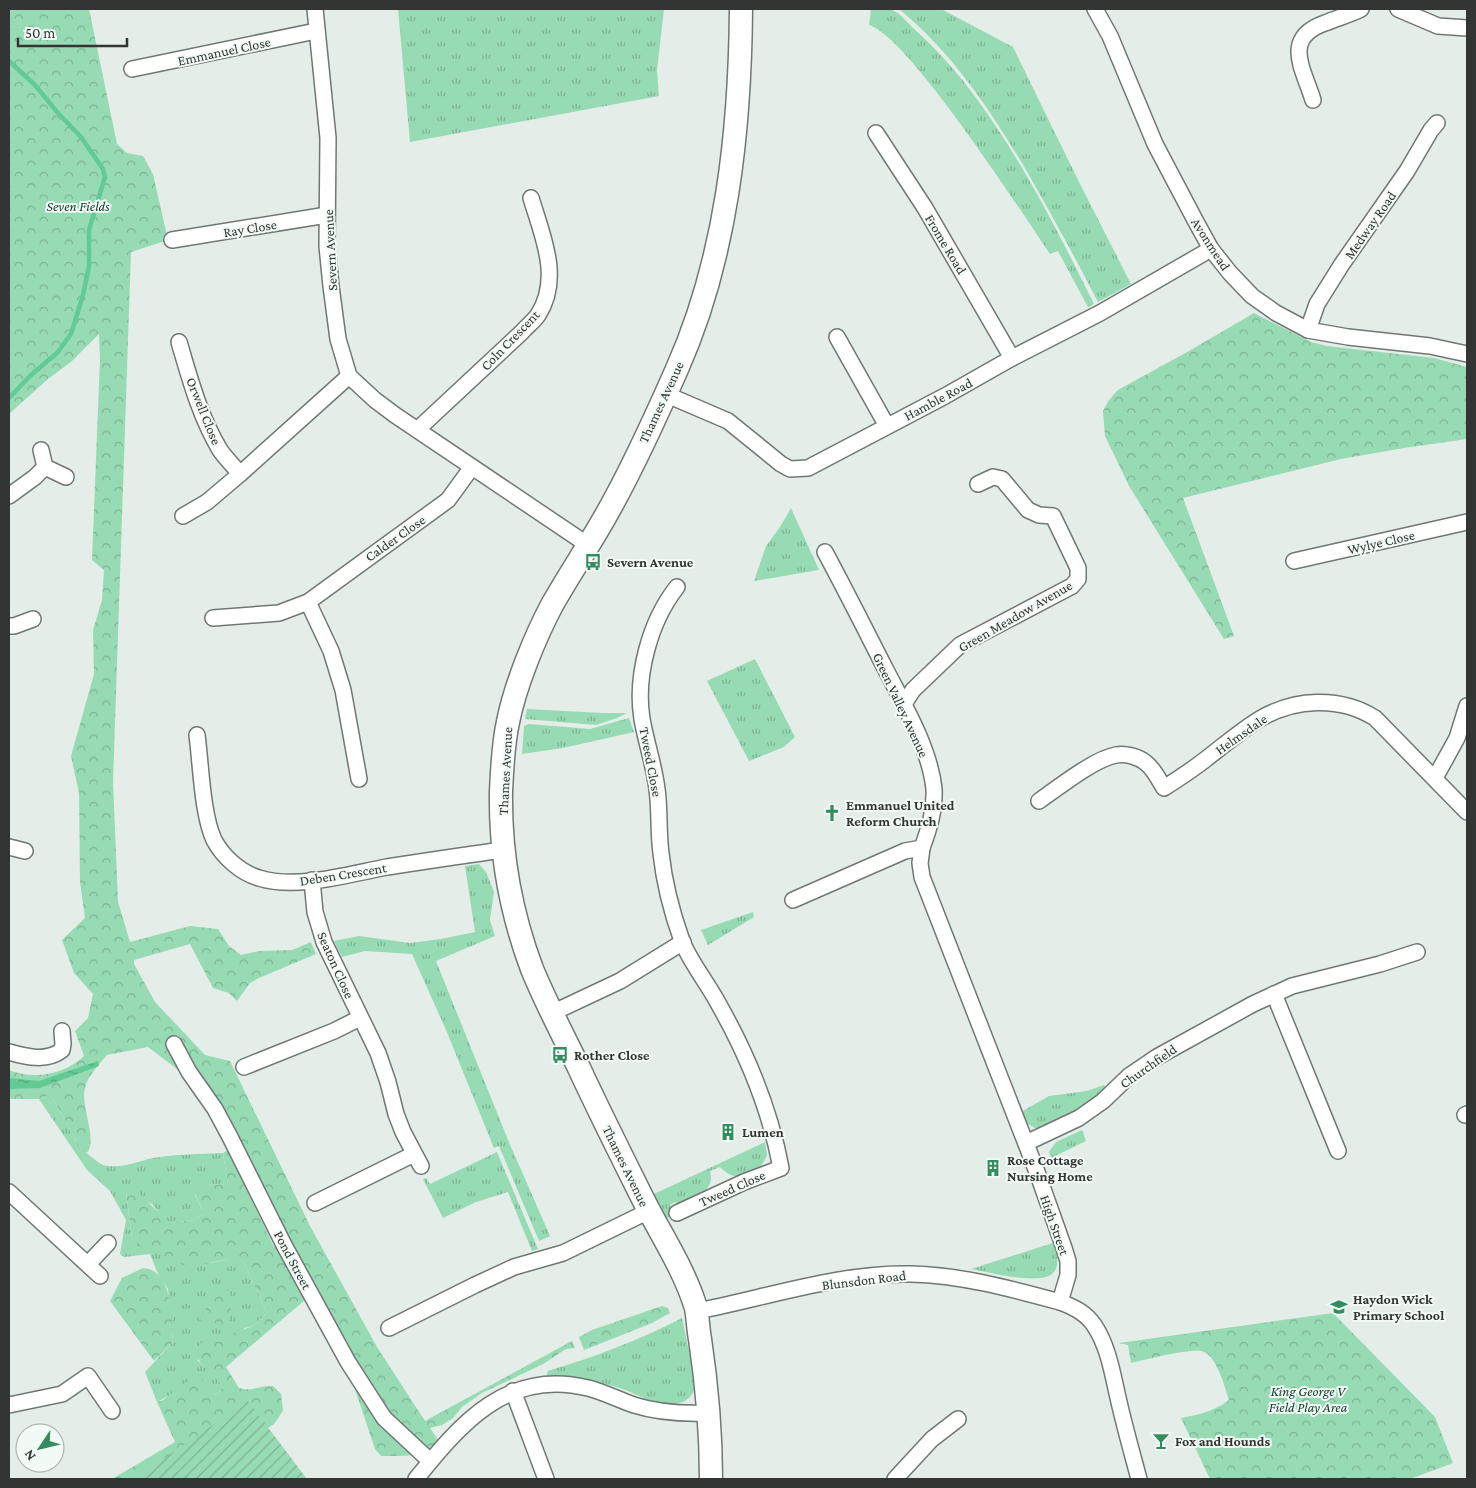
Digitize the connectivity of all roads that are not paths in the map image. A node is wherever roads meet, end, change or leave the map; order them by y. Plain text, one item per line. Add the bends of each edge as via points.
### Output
1 (315, 9) edge
2 (741, 9) edge
3 (1095, 9) edge
4 (1361, 9) edge
5 (1398, 9) edge
6 (1467, 28) edge
7 (316, 32) junction
8 (132, 69) dead end
9 (1313, 100) dead end
10 (1437, 123) dead end
11 (876, 133) dead end
12 (531, 198) dead end
13 (327, 215) junction
14 (172, 240) dead end
15 (1211, 250) junction
16 (1308, 330) junction
17 (838, 338) dead end
18 (179, 342) dead end
19 (1467, 354) edge
20 (1012, 358) junction
21 (349, 376) junction
22 (666, 394) junction
23 (887, 426) junction
24 (418, 429) junction
25 (41, 450) dead end
26 (45, 467) junction
27 (472, 467) junction
28 (240, 474) junction
29 (66, 478) dead end
30 (978, 484) dead end
31 (9, 496) edge
32 (183, 516) dead end
33 (1467, 522) edge
34 (588, 545) junction
35 (825, 552) dead end
36 (1294, 561) dead end
37 (677, 587) dead end
38 (308, 602) junction
39 (213, 618) dead end
40 (33, 619) dead end
41 (9, 626) edge
42 (904, 704) junction
43 (1467, 706) edge
44 (197, 735) dead end
45 (1435, 778) junction
46 (359, 779) dead end
47 (1039, 800) dead end
48 (1467, 812) edge
49 (9, 847) edge
50 (922, 848) junction
51 (503, 850) junction
52 (25, 851) dead end
53 (312, 880) junction
54 (793, 900) dead end
55 (682, 942) junction
56 (1417, 952) dead end
57 (1274, 994) junction
58 (552, 1013) junction
59 (360, 1018) junction
60 (62, 1031) dead end
61 (174, 1044) dead end
62 (9, 1052) edge
63 (244, 1067) dead end
64 (1026, 1143) junction
65 (1338, 1151) dead end
66 (9, 1192) edge
67 (315, 1203) dead end
68 (649, 1211) junction
69 (678, 1213) dead end
70 (108, 1243) dead end
71 (88, 1264) junction
72 (100, 1276) dead end
73 (1060, 1302) junction
74 (697, 1312) junction
75 (389, 1328) dead end
76 (514, 1391) junction
77 (9, 1405) edge
78 (112, 1411) dead end
79 (709, 1413) junction
80 (958, 1419) dead end
81 (430, 1462) junction
82 (416, 1479) edge
83 (546, 1479) edge
84 (711, 1479) edge
85 (895, 1479) edge
86 (1139, 1479) edge

1 - 7 street, Severn Avenue
2 - 22 street, Thames Avenue via 739,99 720,230 696,320
3 - 15 street, Avonmead via 1110,36 1155,144
4 - 9 street via 1313,27 1301,38 1298,48 1300,60
5 - 6 street via 1438,26
7 - 8 street, Emmanuel Close
7 - 13 street, Severn Avenue via 328,138
10 - 16 street, Medway Road via 1317,304
11 - 20 street, Frome Road via 925,208
12 - 24 street, Coln Crescent via 548,254 549,281 542,308 522,332
13 - 14 street, Ray Close
13 - 21 street, Severn Avenue via 330,286 338,340
15 - 16 street, Avonmead via 1252,296
15 - 20 street, Hamble Road
16 - 19 street, Avonmead
17 - 23 street
18 - 28 street, Orwell Close via 212,434 221,452
20 - 23 street, Hamble Road
21 - 24 street via 376,400
21 - 28 street
22 - 23 street, Hamble Road via 728,421 790,469 808,468
22 - 34 street, Thames Avenue
24 - 27 street
25 - 26 street
26 - 29 street
26 - 31 street
27 - 34 street
27 - 38 street, Calder Close via 448,500
28 - 32 street via 207,502
30 - 42 street, Green Meadow Avenue via 993,477 1002,479 1028,510 1053,516 1078,568 1078,579 1072,586 960,645 913,690
33 - 36 street, Wylye Close
34 - 51 street, Thames Avenue via 545,620 524,669 508,722 502,764
35 - 42 street, Green Valley Avenue
37 - 55 street, Tweed Close via 660,612 648,646 641,700 657,788 666,884
38 - 39 street, Calder Close via 279,613
38 - 46 street via 331,651 343,690
40 - 41 street
42 - 50 street, Green Valley Avenue via 924,750 934,789 932,817
43 - 45 street via 1457,738
44 - 53 street, Deben Crescent via 208,823 226,856 245,872 261,879
45 - 47 street, Helmsdale via 1363,710 1320,703 1273,712 1164,788 1146,763 1118,755 1081,772
45 - 48 street, Helmsdale
49 - 52 street
50 - 54 street via 905,851
50 - 64 street, High Street via 922,877
51 - 53 street, Deben Crescent
51 - 58 street, Thames Avenue via 527,955
53 - 59 street, Seaton Close via 315,912 324,942
55 - 58 street via 620,981
55 - 69 street, Tweed Close via 730,1024 753,1072 781,1168
56 - 57 street, Churchfield via 1292,986
57 - 64 street, Churchfield via 1157,1057 1079,1118
57 - 65 street
58 - 68 street, Thames Avenue
59 - 63 street
59 - 67 street, Seaton Close via 378,1053 396,1114 417,1160
60 - 62 street via 62,1050 52,1056
61 - 81 street, Pond Street via 215,1109 348,1362 384,1418
64 - 73 street, High Street via 1068,1261 1068,1275
66 - 71 street
68 - 74 street, Thames Avenue
68 - 75 street via 563,1253 514,1267
70 - 71 street
71 - 72 street
73 - 74 street, Blunsdon Road via 979,1283 910,1274 842,1281
73 - 86 street via 1084,1314 1101,1338
74 - 79 street, Thames Avenue
76 - 79 street via 535,1385 571,1385 656,1411
76 - 81 street via 471,1418
76 - 83 street
77 - 78 street via 62,1394 88,1376
79 - 84 street, Thames Avenue
80 - 85 street via 932,1439
81 - 82 street

